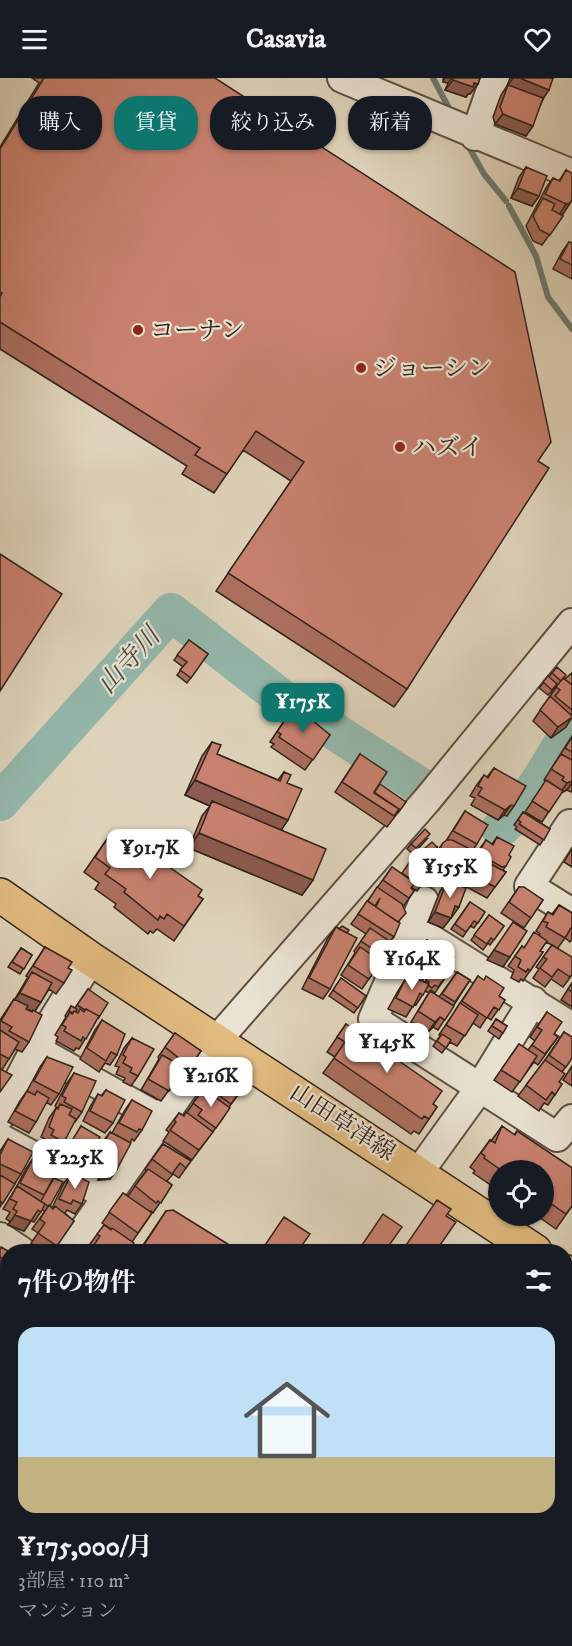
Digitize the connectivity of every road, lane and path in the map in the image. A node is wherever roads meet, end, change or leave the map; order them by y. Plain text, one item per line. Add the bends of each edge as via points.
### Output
1 (342, 78) edge
2 (495, 78) edge
3 (475, 136) junction
4 (572, 174) edge
5 (572, 623) edge
6 (571, 824) edge
7 (0, 895) edge
8 (424, 901) dead end
9 (572, 913) edge
10 (413, 927) junction
11 (91, 958) junction
12 (533, 1001) junction
13 (572, 1027) edge
14 (217, 1040) junction
15 (35, 1048) junction
16 (479, 1089) junction
17 (0, 1116) edge
18 (161, 1119) junction
19 (572, 1119) edge
20 (0, 1138) edge
21 (419, 1172) junction
22 (108, 1196) junction
23 (74, 1244) edge
24 (525, 1244) edge

1 - 3 street
2 - 3 street
3 - 4 street
5 - 14 street via 427,800
6 - 9 street via 529,886
7 - 11 main road, 山田草津線
8 - 10 street
10 - 12 street
10 - 16 street via 373,1018
11 - 14 main road, 山田草津線
11 - 15 street
12 - 13 street
12 - 16 street
14 - 18 street
14 - 21 main road, 山田草津線
15 - 17 street
15 - 18 street
16 - 19 street via 557,1137
16 - 21 street
18 - 22 street
20 - 22 street
21 - 24 main road, 山田草津線
22 - 23 street

